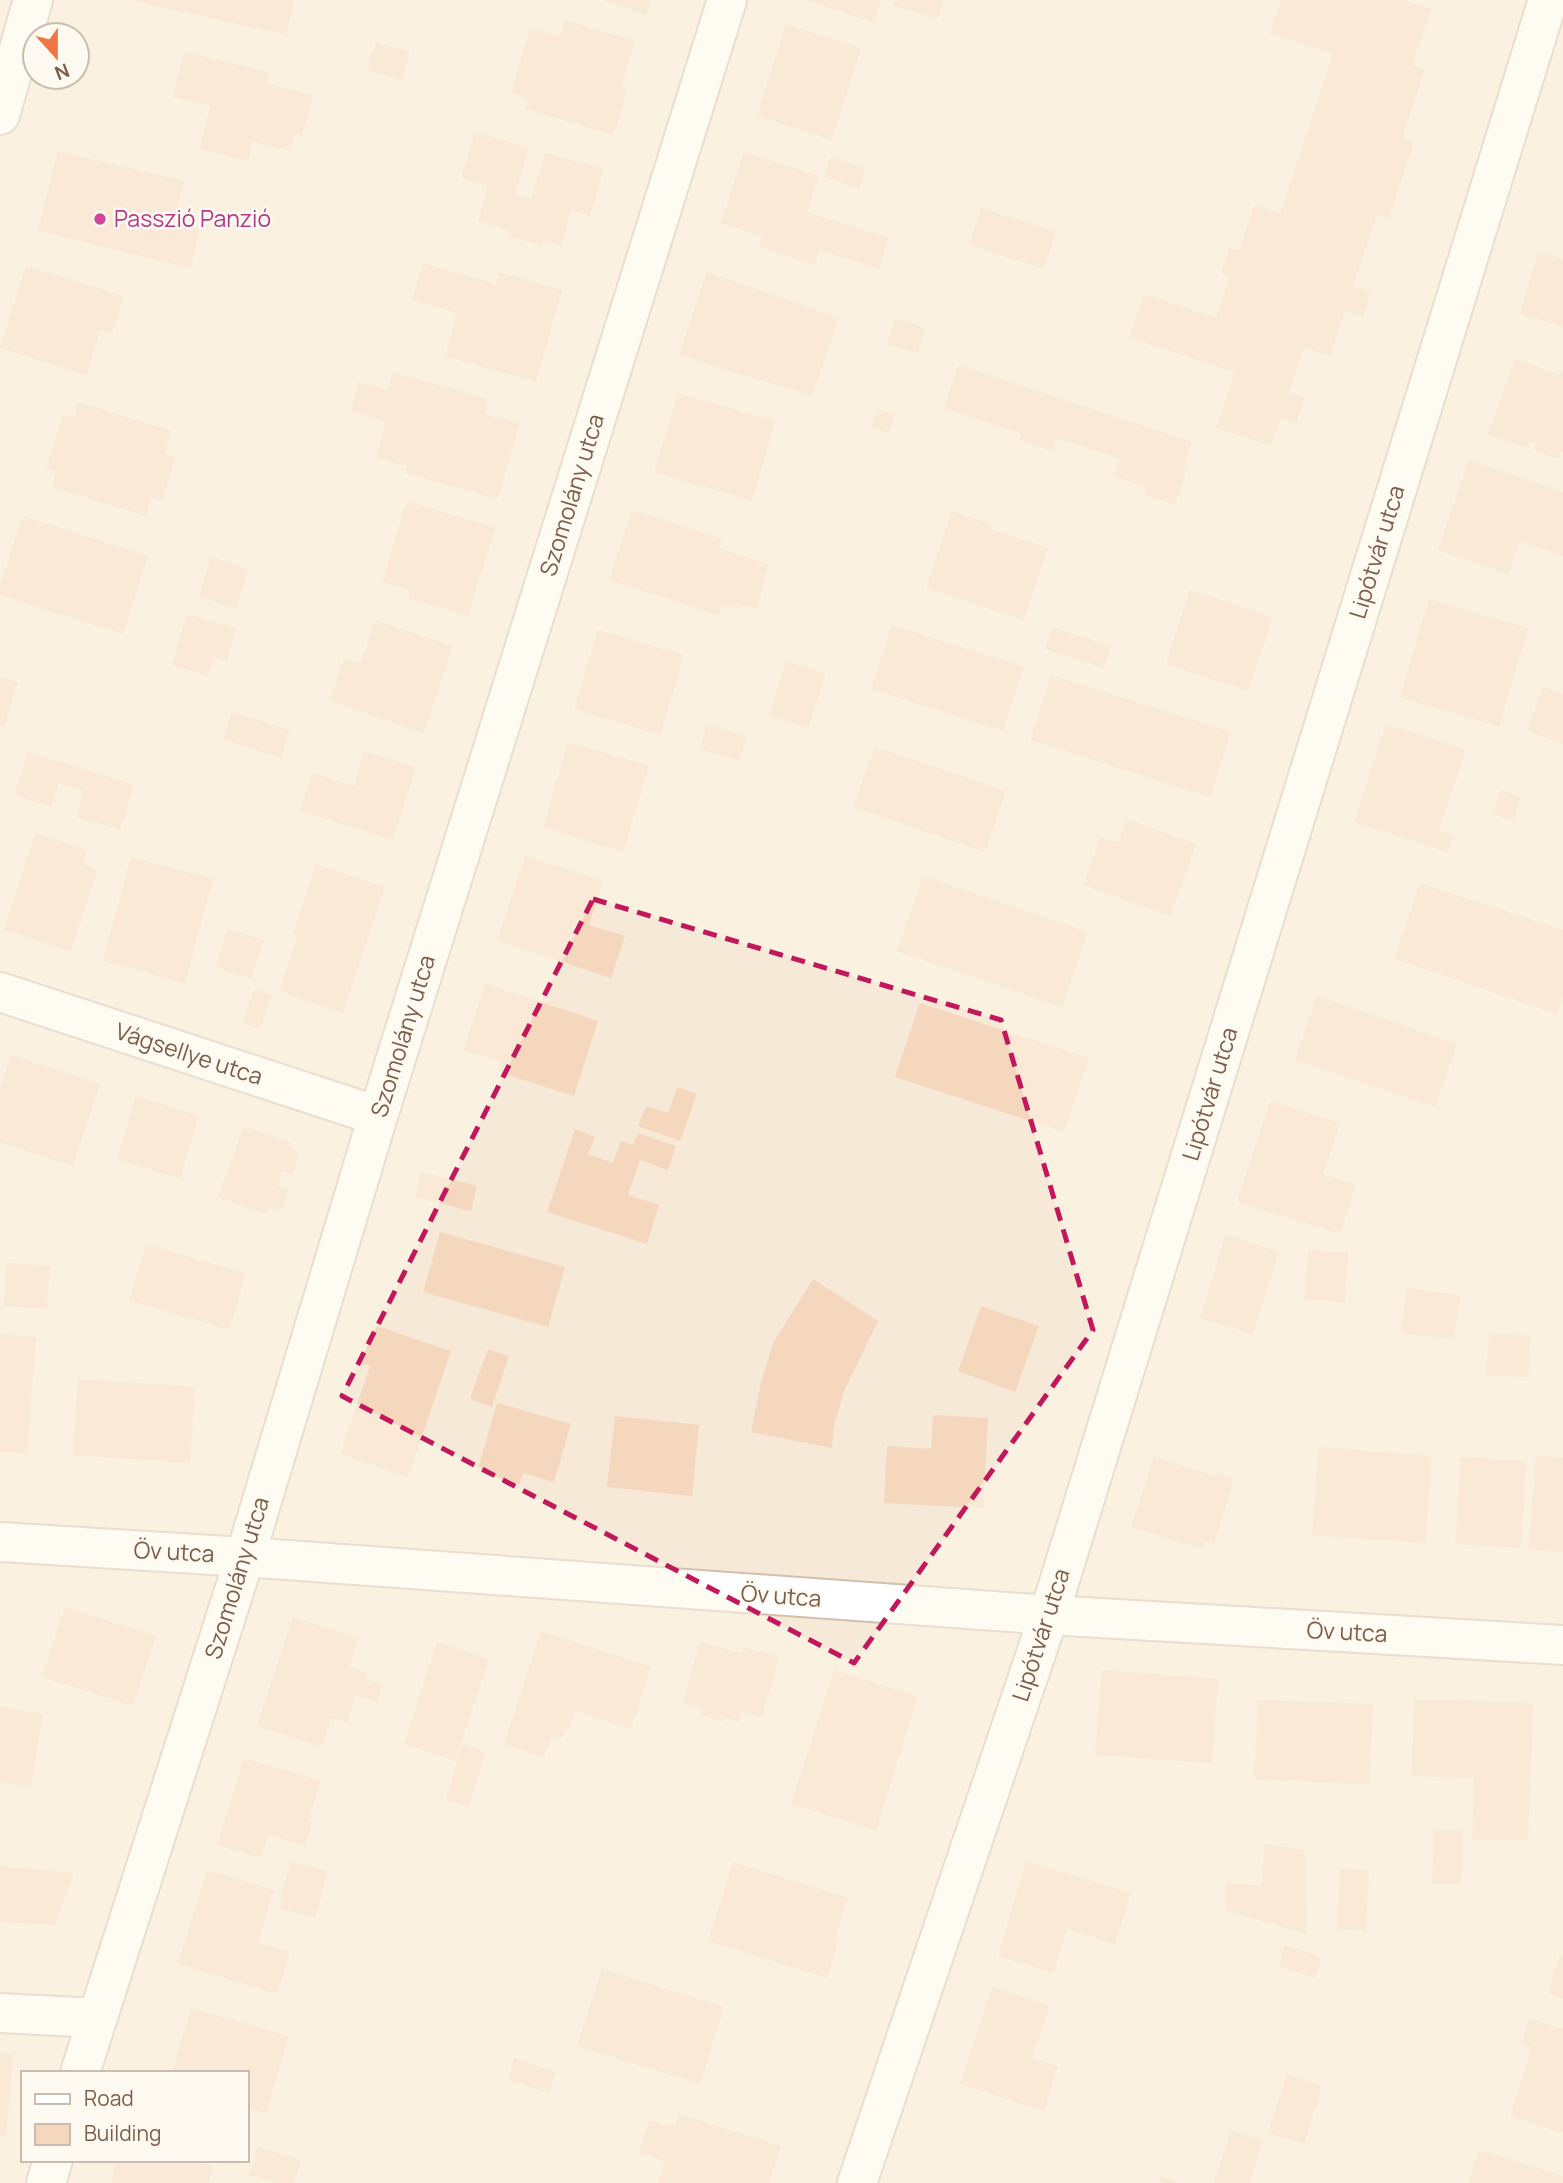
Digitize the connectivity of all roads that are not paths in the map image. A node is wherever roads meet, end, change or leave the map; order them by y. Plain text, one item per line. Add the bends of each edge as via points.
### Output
1 (33, 0) edge
2 (727, 0) edge
3 (1548, 0) edge
4 (0, 115) edge
5 (0, 992) edge
6 (378, 1116) junction
7 (0, 1542) edge
8 (245, 1557) junction
9 (1049, 1615) junction
10 (1563, 1645) edge
11 (0, 2013) edge
12 (97, 2018) junction
13 (81, 2071) edge
14 (52, 2162) edge
15 (46, 2183) edge
16 (857, 2183) edge

1 - 4 street
2 - 6 street, Szomolány utca
3 - 9 street, Lipótvár utca
5 - 6 street, Vágsellye utca
6 - 8 street, Szomolány utca
7 - 8 street, Öv utca
8 - 9 street, Öv utca
8 - 12 street, Szomolány utca
9 - 10 street, Öv utca
9 - 16 street, Lipótvár utca
11 - 12 street
12 - 13 street, Szomolány utca
14 - 15 street

